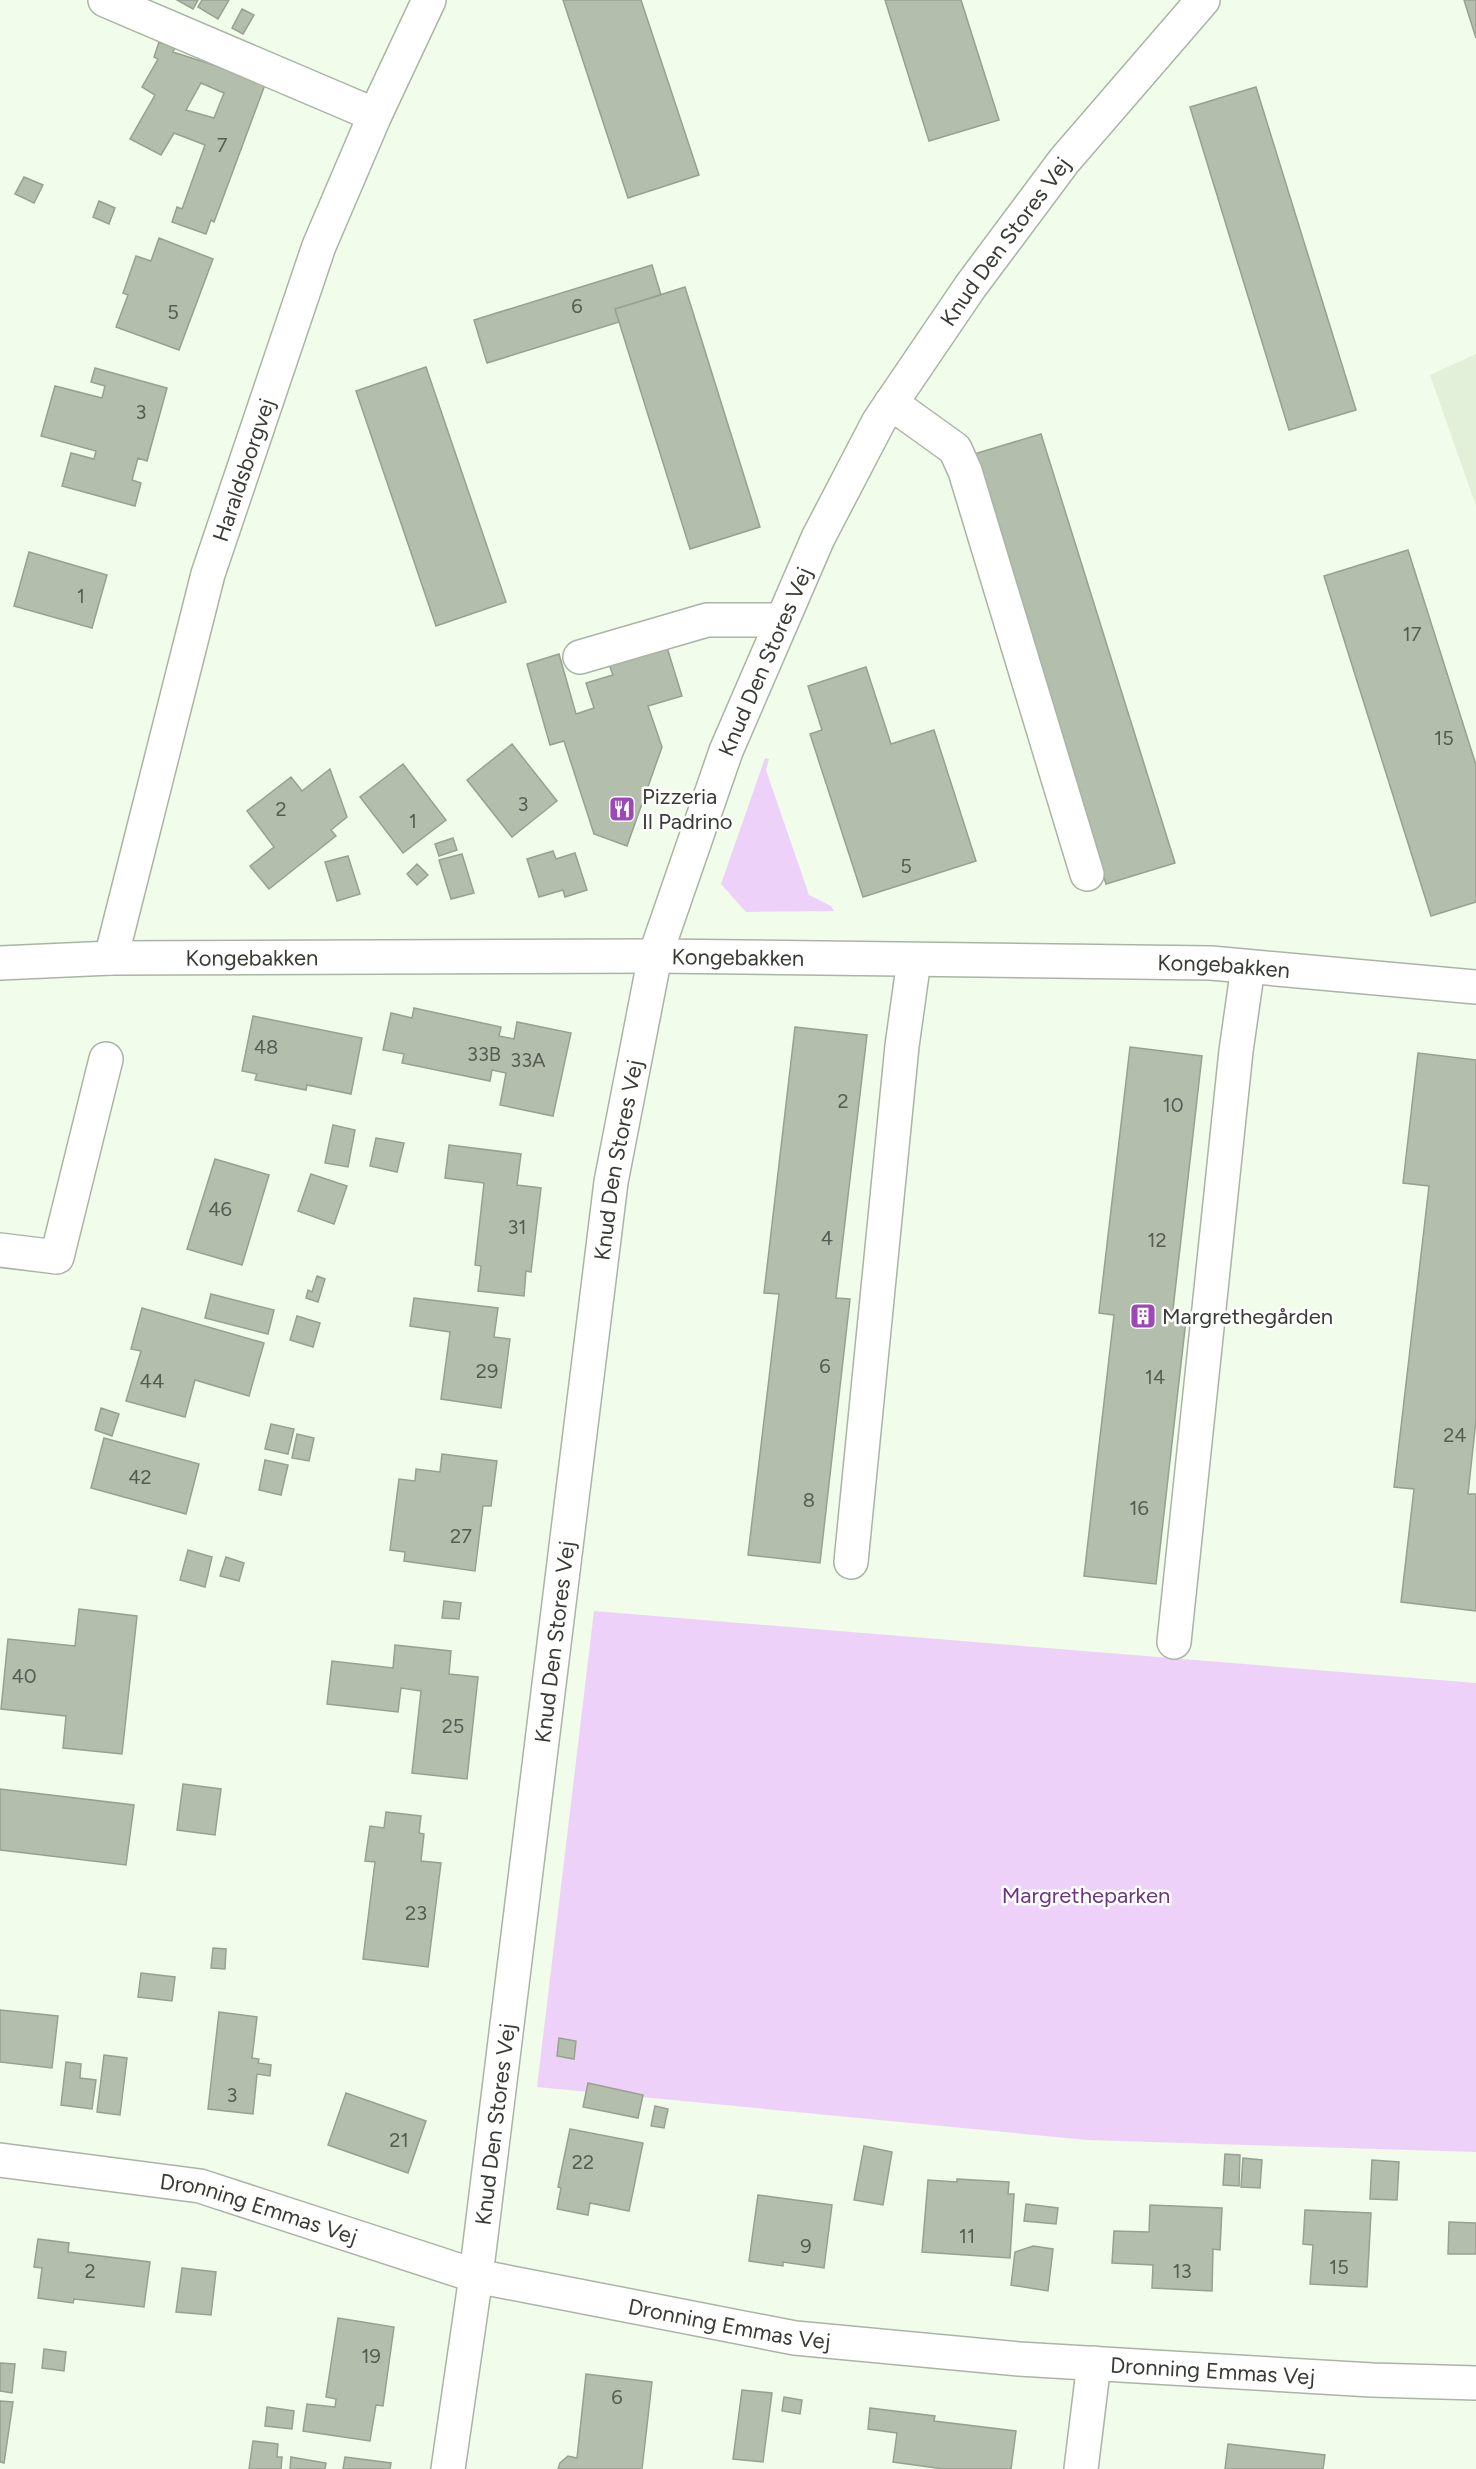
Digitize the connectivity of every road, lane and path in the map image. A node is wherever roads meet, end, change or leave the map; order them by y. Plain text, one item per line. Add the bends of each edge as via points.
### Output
1 (105, 0) edge
2 (429, 0) edge
3 (1203, 0) edge
4 (375, 115) junction
5 (891, 403) junction
6 (781, 621) junction
7 (580, 657) dead end
8 (1087, 874) dead end
9 (655, 956) junction
10 (111, 958) junction
11 (914, 960) junction
12 (0, 963) edge
13 (1248, 967) junction
14 (1476, 987) edge
15 (106, 1059) dead end
16 (0, 1250) edge
17 (851, 1562) dead end
18 (1174, 1642) dead end
19 (0, 2160) edge
20 (476, 2276) junction
21 (1094, 2363) junction
22 (1476, 2383) edge
23 (448, 2469) edge
24 (1081, 2469) edge

1 - 4 street
2 - 4 street, Haraldsborgvej
3 - 5 street, Knud Den Stores Vej via 1064,161 970,287
4 - 10 street, Haraldsborgvej via 319,246 207,574
5 - 6 street, Knud Den Stores Vej via 818,538
5 - 8 street via 955,449 965,471
6 - 7 street via 707,620
6 - 9 street, Knud Den Stores Vej via 726,751
9 - 10 street, Kongebakken
9 - 11 street, Kongebakken
9 - 20 street, Knud Den Stores Vej via 611,1182
10 - 12 street, Kongebakken
11 - 13 street, Kongebakken via 1211,963
11 - 17 street
13 - 14 street, Kongebakken
13 - 18 street
15 - 16 street via 57,1257
19 - 20 street, Dronning Emmas Vej via 200,2186
20 - 21 street, Dronning Emmas Vej via 795,2338
20 - 23 street, Knud Den Stores Vej
21 - 22 street, Dronning Emmas Vej
21 - 24 street

